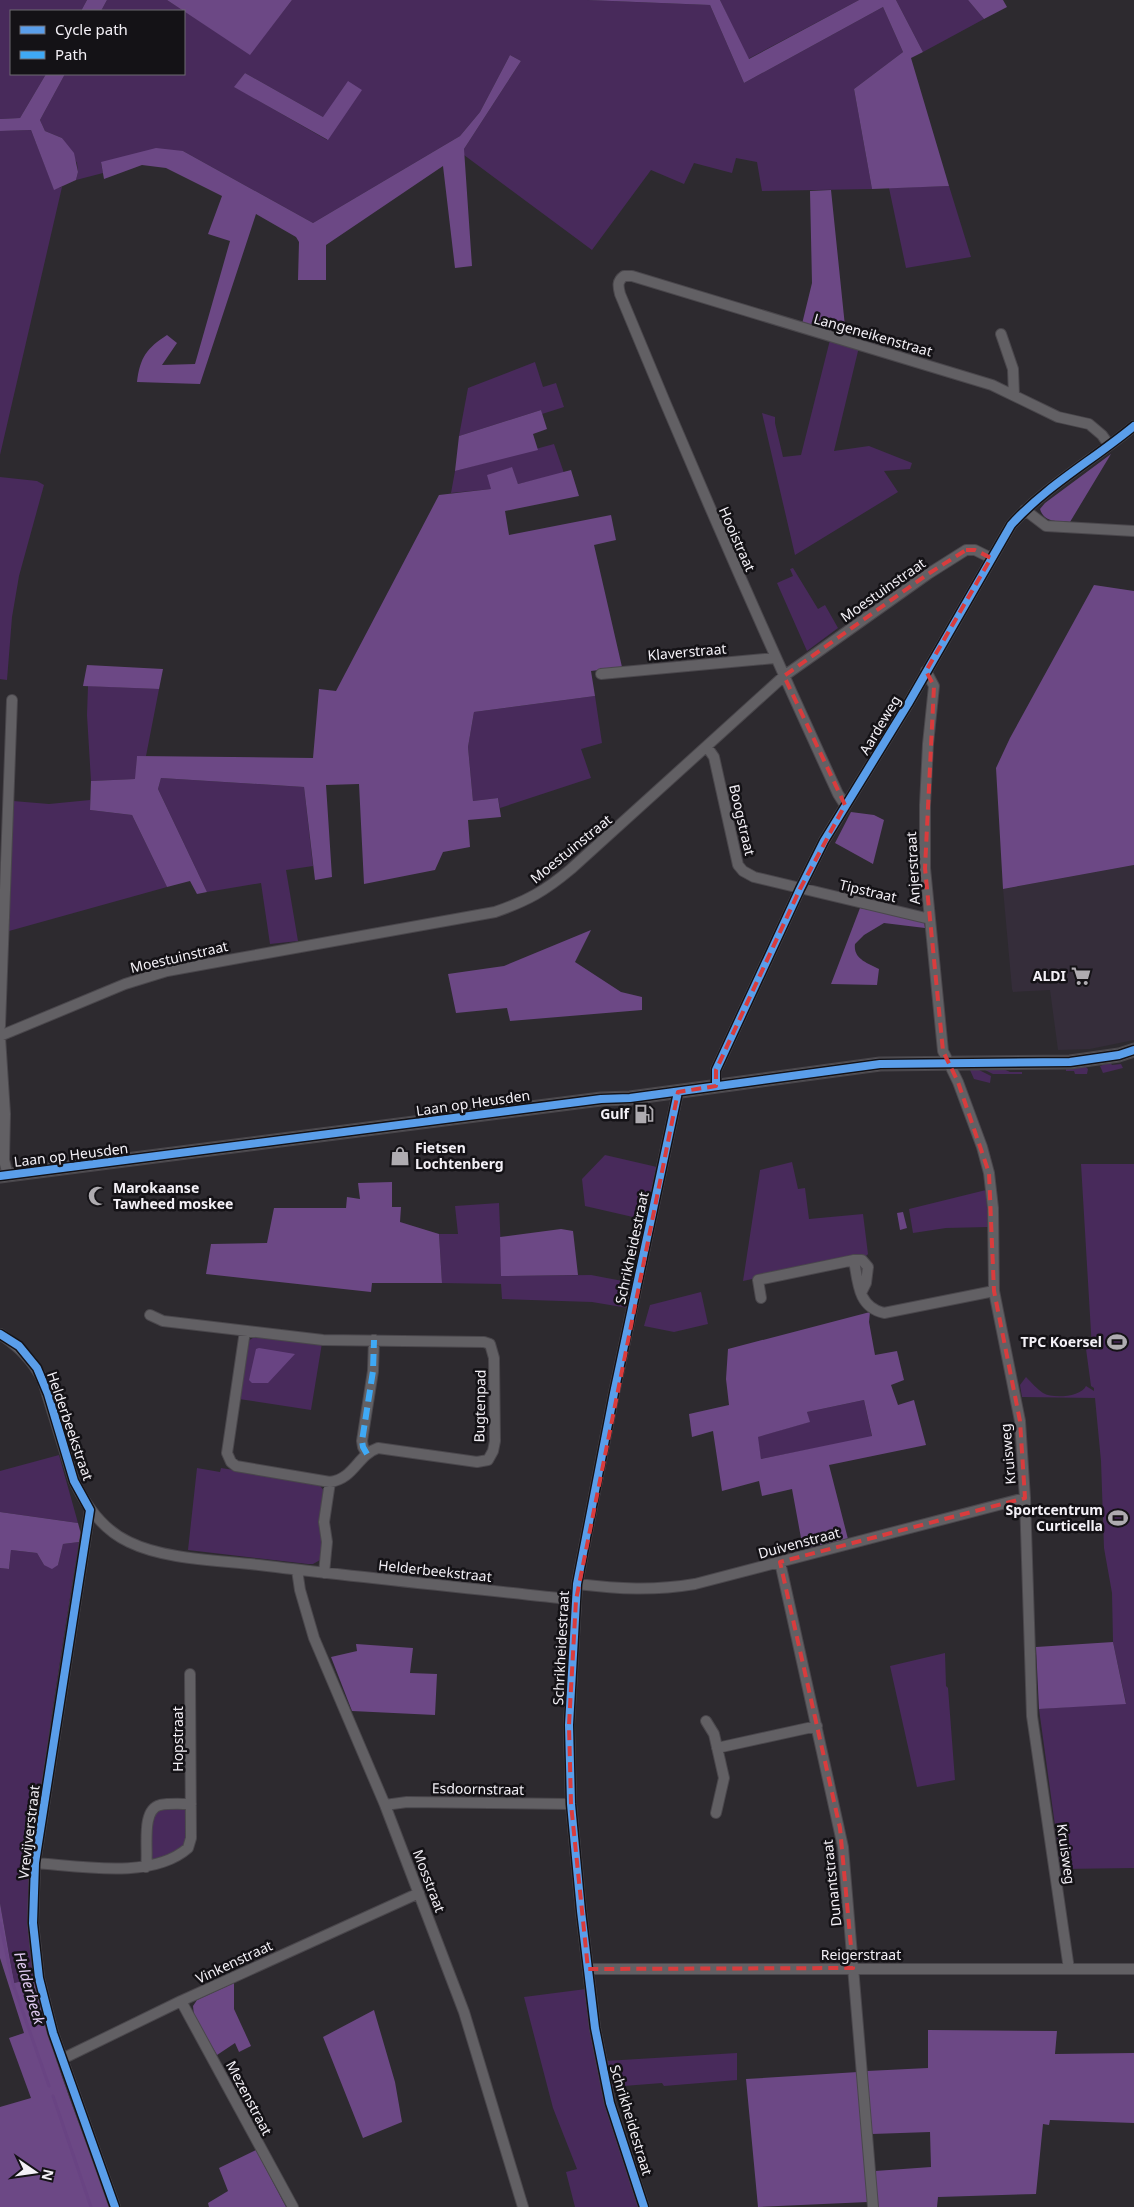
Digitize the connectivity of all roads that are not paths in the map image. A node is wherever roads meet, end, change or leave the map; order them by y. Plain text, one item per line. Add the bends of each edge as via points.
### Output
1 (619, 280) joint
2 (1002, 334) dead end
3 (1014, 395) junction
4 (1134, 426) edge
5 (1109, 444) junction
6 (1025, 510) junction
7 (1134, 531) edge
8 (991, 558) junction
9 (775, 658) junction
10 (926, 670) junction
11 (601, 674) dead end
12 (784, 676) junction
13 (12, 700) dead end
14 (707, 747) junction
15 (845, 805) junction
16 (800, 889) junction
17 (930, 919) junction
18 (0, 1026) edge
19 (0, 1036) edge
20 (1134, 1050) edge
21 (949, 1064) junction
22 (716, 1086) junction
23 (678, 1092) junction
24 (4, 1176) edge
25 (994, 1292) junction
26 (761, 1298) dead end
27 (150, 1315) dead end
28 (245, 1331) junction
29 (0, 1334) edge
30 (374, 1340) junction
31 (367, 1454) junction
32 (330, 1482) junction
33 (1025, 1498) junction
34 (90, 1510) junction
35 (780, 1562) junction
36 (297, 1570) junction
37 (324, 1573) junction
38 (577, 1584) junction
39 (576, 1600) junction
40 (190, 1674) dead end
41 (706, 1721) dead end
42 (817, 1726) junction
43 (717, 1748) junction
44 (192, 1804) junction
45 (571, 1804) junction
46 (385, 1805) junction
47 (716, 1813) dead end
48 (35, 1863) junction
49 (146, 1867) junction
50 (419, 1893) junction
51 (853, 1968) junction
52 (588, 1969) junction
53 (1069, 1969) junction
54 (1134, 1969) edge
55 (181, 2001) junction
56 (62, 2059) junction
57 (116, 2207) edge
58 (293, 2207) edge
59 (523, 2207) edge
60 (644, 2207) edge
61 (872, 2207) edge

1 - 3 street, Langeneikenstraat via 632,276 854,342 992,385
1 - 9 street, Hooistraat via 620,294
2 - 3 street via 1013,369
3 - 5 street, Langeneikenstraat via 1052,415 1088,424
4 - 5 street, Aardeweg
5 - 6 street, Aardeweg
6 - 7 street via 1046,526
6 - 8 street, Aardeweg via 1011,525
8 - 10 street, Aardeweg
8 - 12 street, Moestuinstraat via 975,550 966,550
9 - 11 street, Klaverstraat
9 - 12 street, Hooistraat
10 - 15 street, Aardeweg
10 - 17 street, Anjerstraat via 934,686 925,805 925,868
12 - 14 street, Moestuinstraat
12 - 15 street, Hooistraat
13 - 18 street
14 - 16 street, Boogstraat via 714,757 738,865 743,872 754,877
14 - 19 street, Moestuinstraat via 571,869 524,902 476,916 167,971 125,984
15 - 16 street, Aardeweg
16 - 17 street, Tipstraat
16 - 22 street, Aardeweg via 716,1070
17 - 21 street, Anjerstraat via 943,1051
19 - 24 street via 5,1114
20 - 21 street, Laan op Heusden via 1070,1062
21 - 22 street, Laan op Heusden via 880,1064
21 - 25 street, Kruisweg via 982,1146 989,1173 993,1208
22 - 23 street, Laan op Heusden
23 - 24 street, Laan op Heusden via 601,1099
23 - 38 street, Schrikheidestraat
25 - 26 street via 889,1313 864,1303 854,1260 758,1280
25 - 33 street, Kruisweg via 1020,1422
27 - 28 street, Bugtenpad via 162,1321
28 - 30 street, Bugtenpad via 323,1340
28 - 32 street via 228,1458 242,1468
29 - 34 street, Helderbeekstraat via 19,1346 37,1368 74,1481
30 - 31 street via 374,1371 362,1441
30 - 31 street, Bugtenpad via 479,1340 490,1344 494,1358 495,1442 490,1456 482,1462 383,1449
31 - 32 street via 348,1476
32 - 37 street via 324,1522 327,1542
33 - 35 street, Duivenstraat
33 - 53 street, Kruisweg via 1032,1716
34 - 36 street, Helderbeekstraat via 114,1533 140,1547 167,1554
34 - 48 street, Vrevijverstraat
35 - 38 street, Duivenstraat via 668,1588 630,1590
35 - 42 street, Dunantstraat
36 - 37 street, Helderbeekstraat
36 - 46 street, Mosstraat via 314,1638
37 - 39 street, Helderbeekstraat
38 - 39 street, Schrikheidestraat
39 - 45 street, Schrikheidestraat via 569,1725
40 - 44 street, Hopstraat
41 - 43 street via 714,1734
42 - 43 street
42 - 51 street, Dunantstraat via 843,1846
43 - 47 street via 724,1784
44 - 49 street, Hopstraat via 190,1846
44 - 49 street via 162,1805 150,1811
45 - 46 street, Esdoornstraat via 407,1802
45 - 52 street, Schrikheidestraat
46 - 50 street, Mosstraat
48 - 49 street, Hopstraat via 131,1869
48 - 56 street, Vrevijverstraat via 33,1923 39,1978
50 - 55 street, Vinkenstraat
50 - 59 street, Mosstraat via 464,2012
51 - 52 street, Reigerstraat
51 - 53 street, Reigerstraat
51 - 61 street, Dunantstraat
52 - 60 street, Schrikheidestraat via 600,2061
53 - 54 street, Reigerstraat
55 - 56 street, Vinkenstraat
55 - 58 street, Mezenstraat
56 - 57 street, Vrevijverstraat

